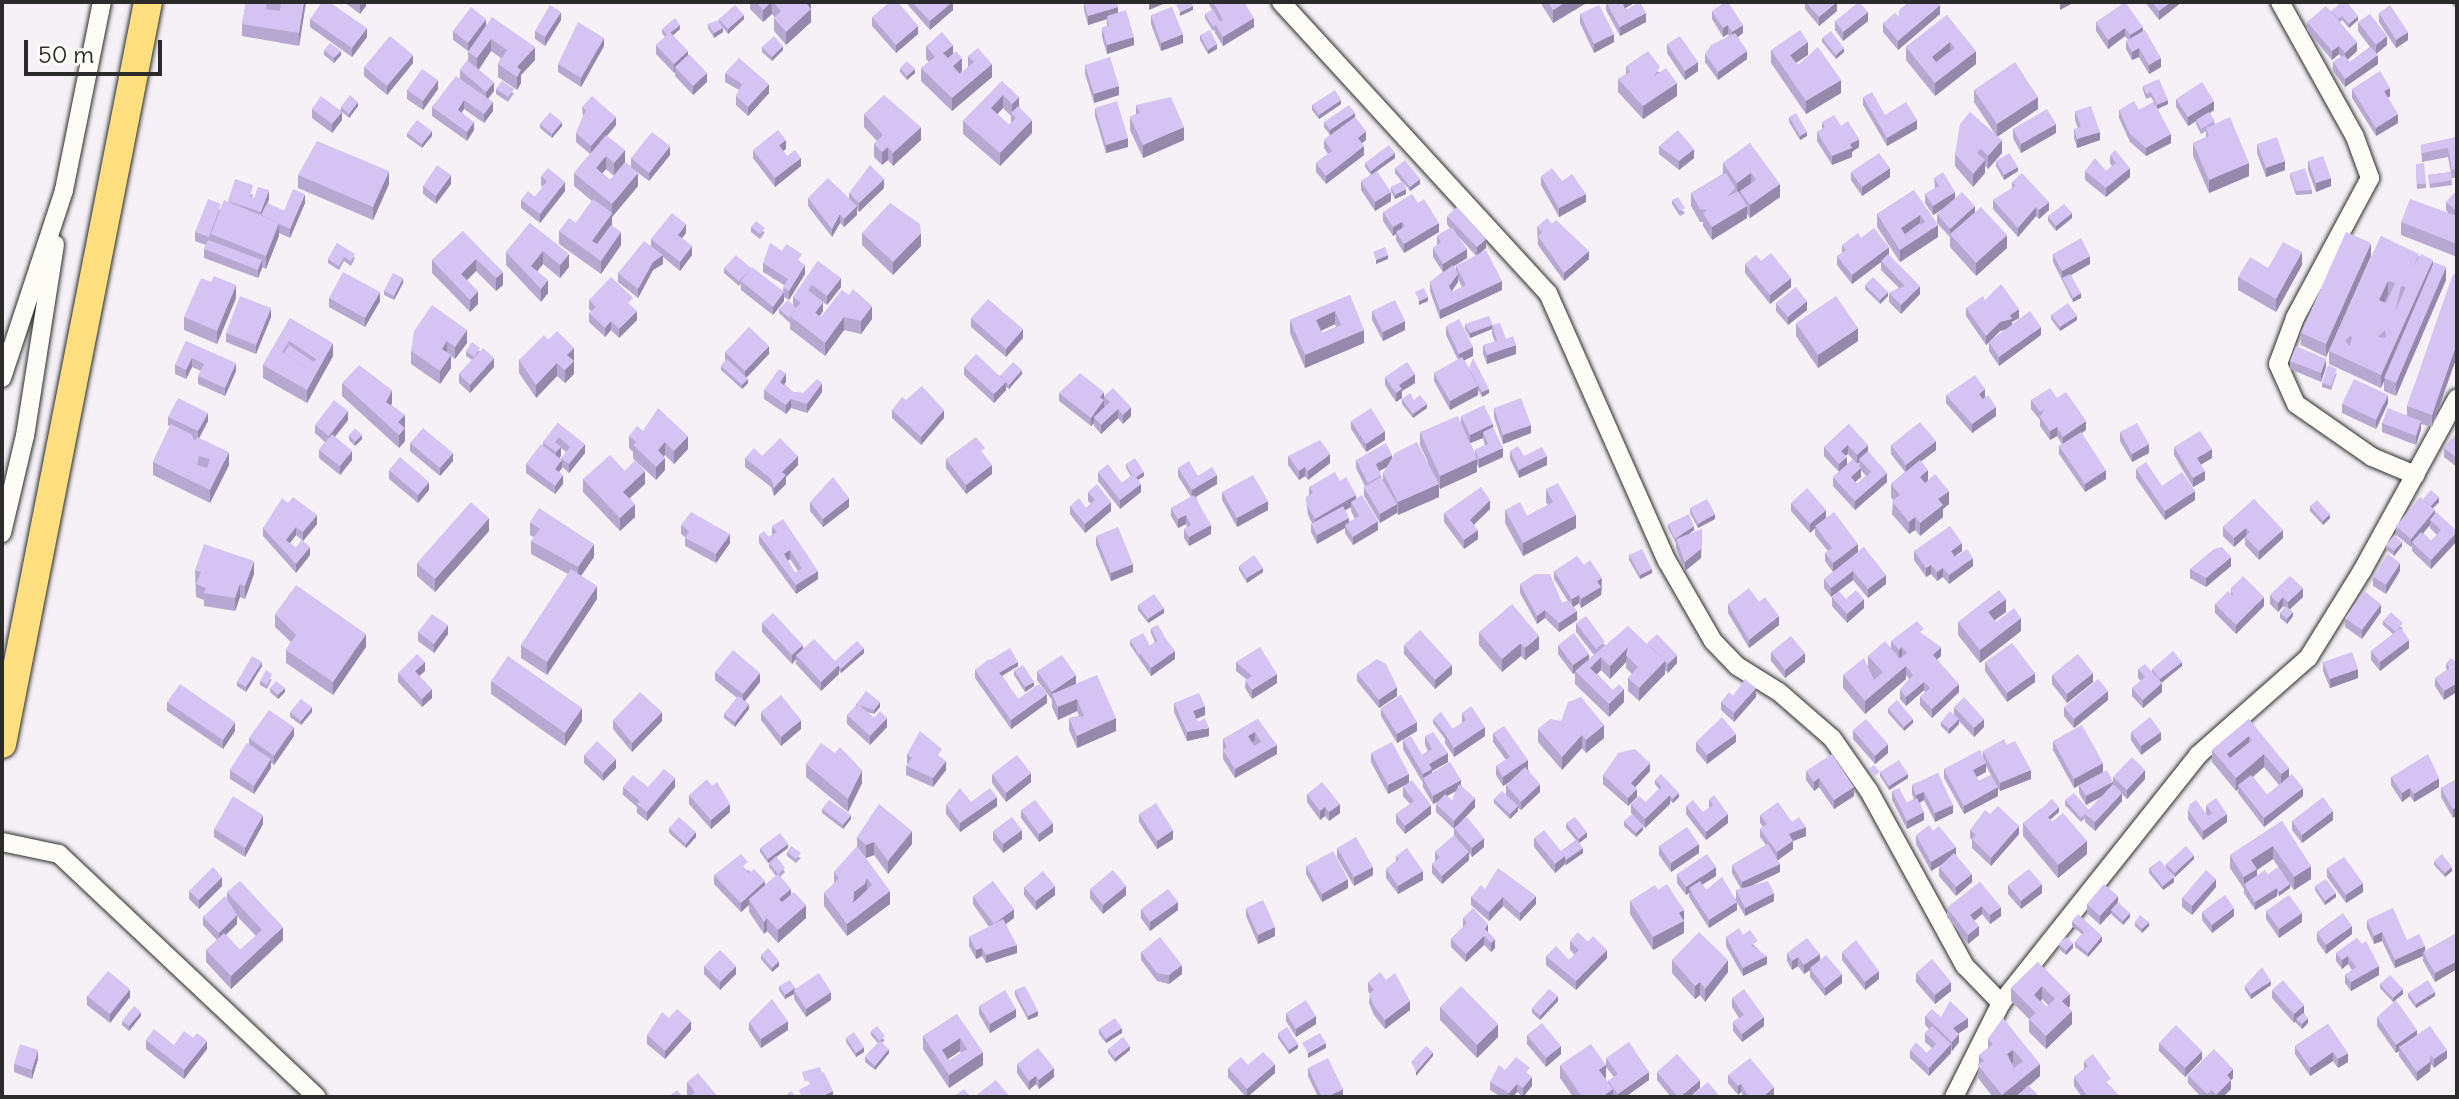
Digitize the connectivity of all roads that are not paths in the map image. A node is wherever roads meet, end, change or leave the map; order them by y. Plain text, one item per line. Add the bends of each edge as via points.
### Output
1 (102, 2) edge
2 (148, 2) edge
3 (1281, 2) edge
4 (2280, 2) edge
5 (64, 190) junction
6 (2, 378) edge
7 (2457, 398) edge
8 (2415, 475) junction
9 (2, 533) edge
10 (2, 744) edge
11 (2, 842) edge
12 (2001, 1003) junction
13 (317, 1097) edge
14 (1954, 1097) edge

1 - 5 street
2 - 10 highway
3 - 12 street via 1548,293 1667,561 1713,641 1737,666 1779,692 1832,738 1869,791 1965,966
4 - 8 street via 2349,124 2370,178 2295,318 2278,364 2296,404 2372,457
5 - 6 street
5 - 9 street via 25,436
7 - 8 street
8 - 12 street via 2308,658 2198,755
11 - 13 street via 59,854
12 - 14 street

